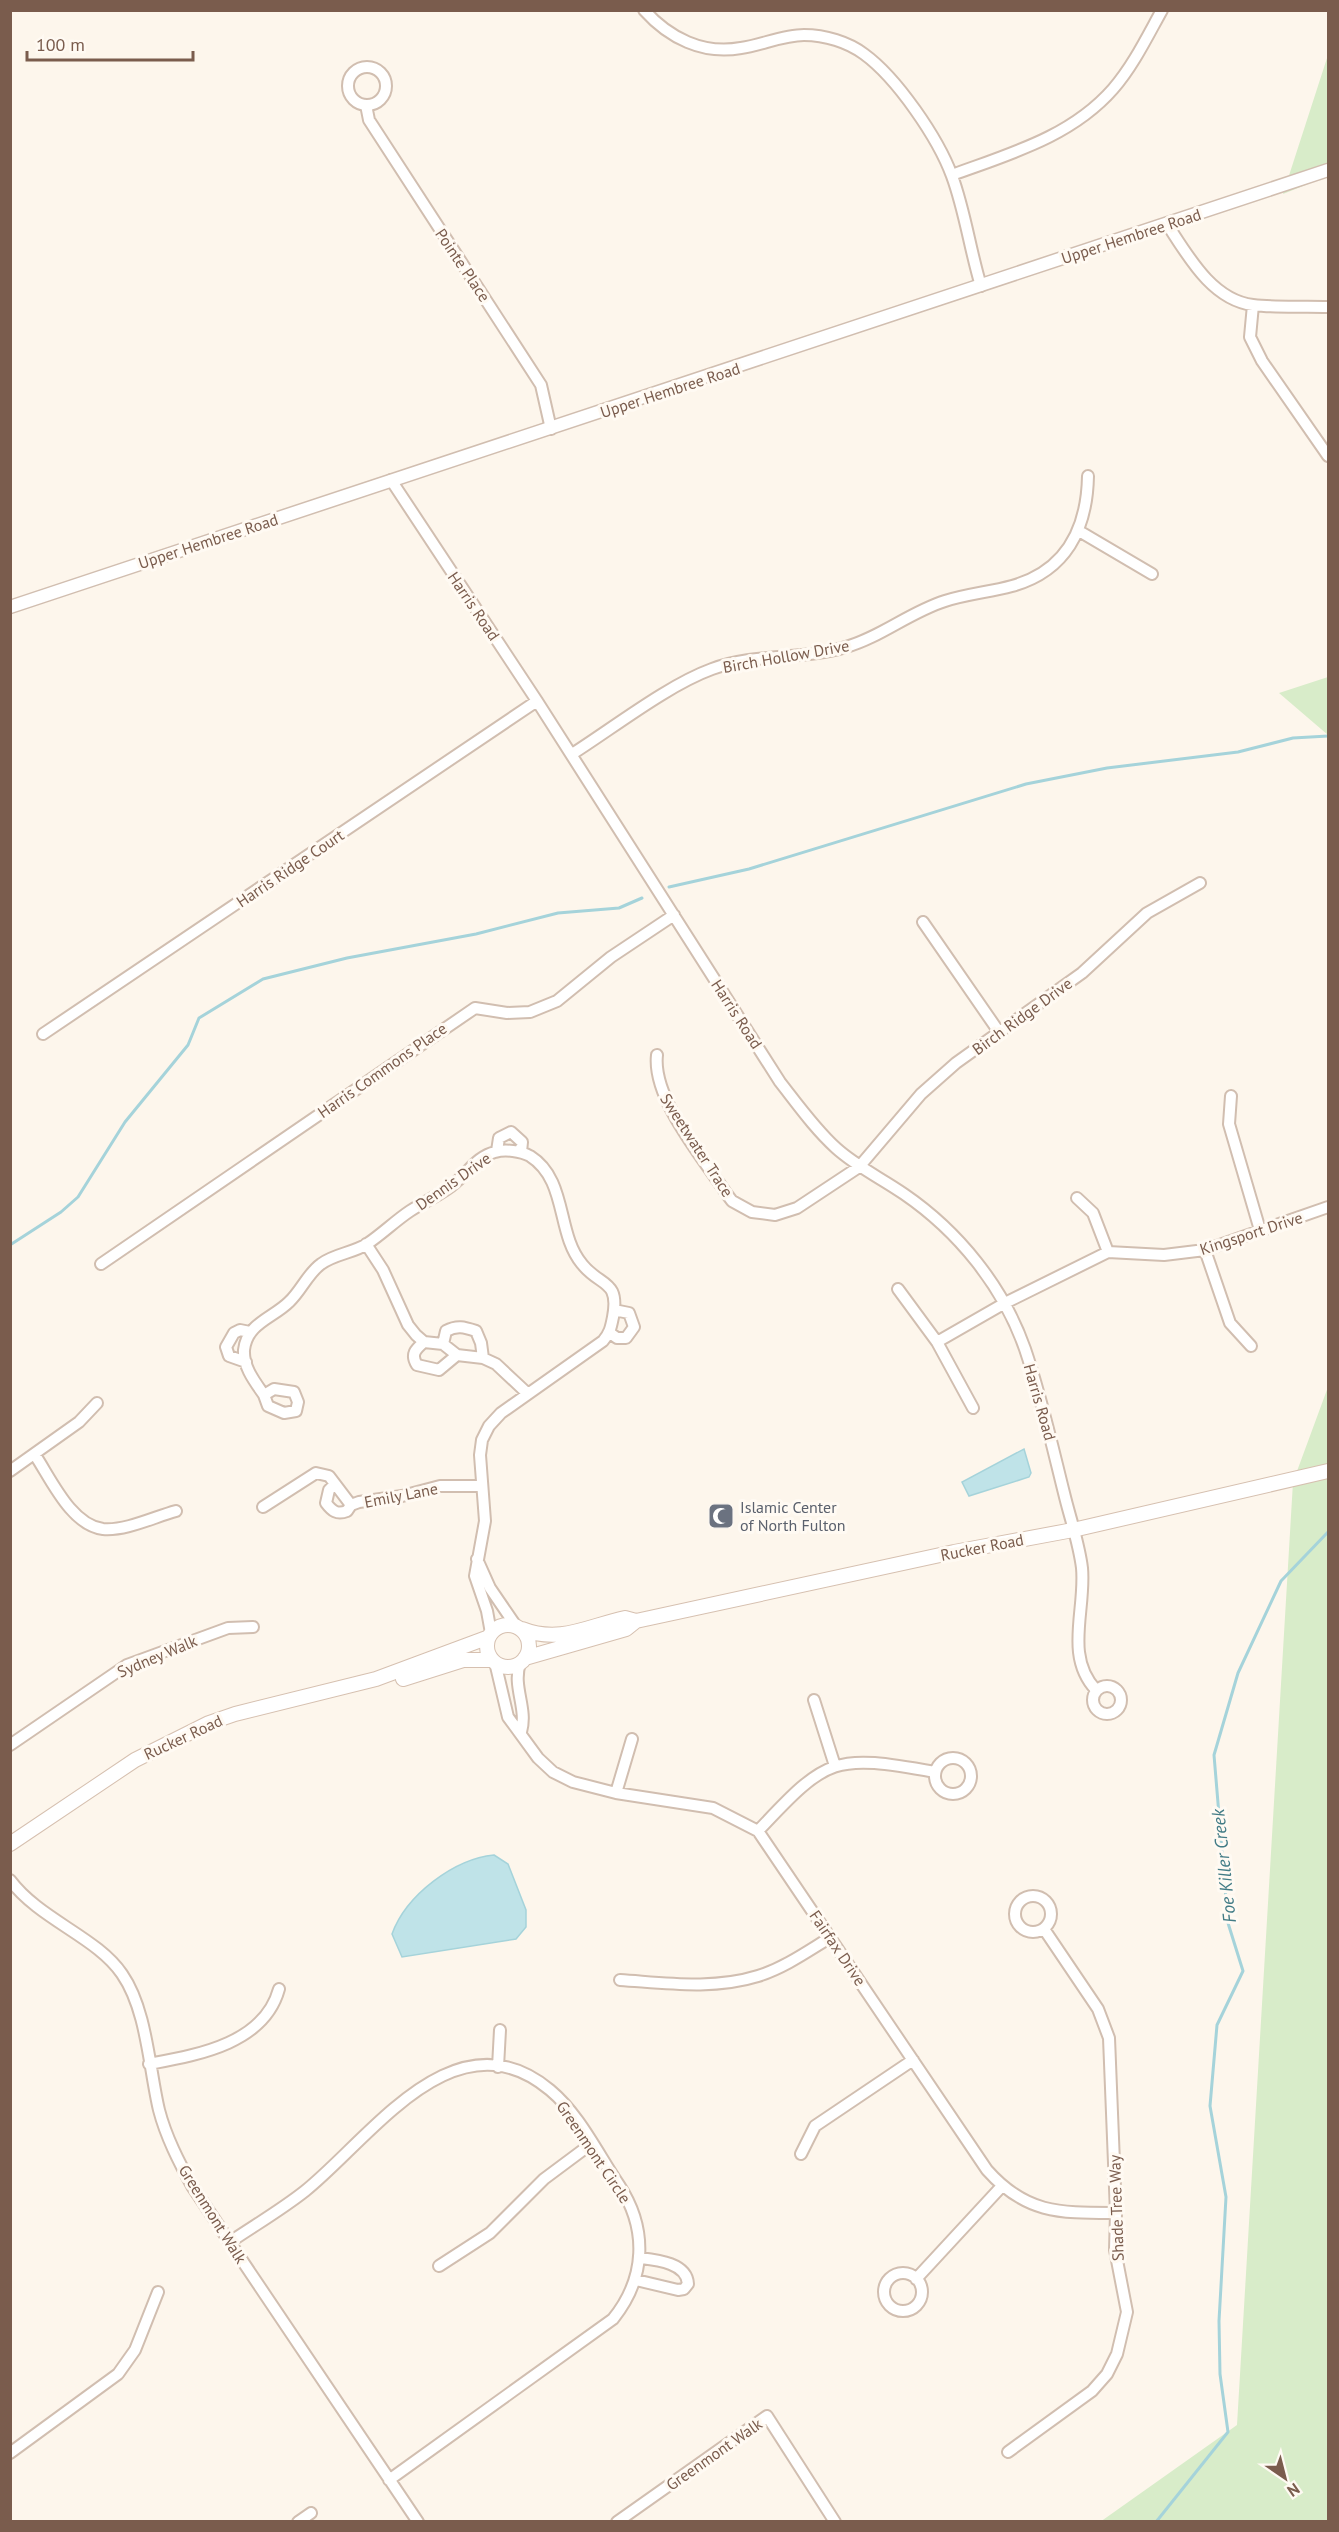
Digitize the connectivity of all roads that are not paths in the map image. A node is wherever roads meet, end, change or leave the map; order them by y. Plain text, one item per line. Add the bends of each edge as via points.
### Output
1 (644, 10) edge
2 (1162, 10) edge
3 (366, 105) dead end
4 (1329, 170) edge
5 (952, 175) junction
6 (1167, 224) junction
7 (981, 286) junction
8 (1253, 305) junction
9 (1329, 307) edge
10 (551, 429) junction
11 (1329, 456) edge
12 (1088, 476) dead end
13 (392, 480) junction
14 (1079, 531) junction
15 (1152, 574) dead end
16 (10, 607) edge
17 (537, 701) junction
18 (572, 754) junction
19 (1200, 883) dead end
20 (674, 915) junction
21 (923, 922) dead end
22 (999, 1032) junction
23 (43, 1034) dead end
24 (657, 1055) dead end
25 (1231, 1096) dead end
26 (497, 1151) junction
27 (521, 1152) junction
28 (859, 1167) junction
29 (1077, 1198) dead end
30 (1329, 1207) edge
31 (1260, 1230) junction
32 (366, 1244) junction
33 (1205, 1250) junction
34 (1108, 1252) junction
35 (101, 1264) dead end
36 (898, 1289) dead end
37 (1005, 1304) junction
38 (614, 1310) junction
39 (250, 1332) junction
40 (610, 1333) junction
41 (424, 1342) junction
42 (936, 1342) junction
43 (443, 1344) junction
44 (1251, 1346) dead end
45 (457, 1355) junction
46 (483, 1358) junction
47 (246, 1362) junction
48 (527, 1394) junction
49 (264, 1395) dead end
50 (97, 1403) dead end
51 (973, 1408) dead end
52 (35, 1455) junction
53 (10, 1471) edge
54 (1329, 1472) edge
55 (335, 1484) junction
56 (482, 1486) junction
57 (351, 1505) junction
58 (263, 1507) dead end
59 (176, 1511) dead end
60 (1073, 1530) junction
61 (477, 1559) junction
62 (636, 1621) junction
63 (253, 1628) dead end
64 (519, 1628) junction
65 (490, 1635) junction
66 (493, 1661) junction
67 (522, 1661) junction
68 (376, 1679) junction
69 (1096, 1690) dead end
70 (814, 1700) dead end
71 (521, 1732) junction
72 (632, 1739) dead end
73 (10, 1745) edge
74 (835, 1766) junction
75 (935, 1772) dead end
76 (615, 1793) junction
77 (758, 1831) junction
78 (10, 1844) edge
79 (10, 1880) edge
80 (1044, 1929) dead end
81 (831, 1937) junction
82 (620, 1980) dead end
83 (279, 1989) dead end
84 (500, 2030) dead end
85 (913, 2060) junction
86 (149, 2064) junction
87 (498, 2067) junction
88 (591, 2144) junction
89 (801, 2154) dead end
90 (1002, 2186) junction
91 (1116, 2213) junction
92 (230, 2242) junction
93 (640, 2258) junction
94 (439, 2266) dead end
95 (916, 2278) dead end
96 (636, 2280) junction
97 (158, 2292) dead end
98 (10, 2452) edge
99 (1008, 2452) dead end
100 (389, 2480) junction
101 (311, 2512) dead end
102 (298, 2522) edge
103 (418, 2522) edge
104 (617, 2522) edge
105 (835, 2522) edge

1 - 5 street via 670,34 693,45 717,50 804,35 851,46 877,65 918,114
2 - 5 street via 1126,72 1097,104 1043,141
3 - 10 street, Pointe Place via 369,120 541,385
4 - 6 street, Upper Hembree Road
5 - 7 street
6 - 7 street, Upper Hembree Road
6 - 8 street via 1207,279 1226,295
7 - 10 street, Upper Hembree Road
8 - 9 street
8 - 11 street via 1250,338
10 - 13 street, Upper Hembree Road
12 - 14 street, Birch Hollow Drive via 1087,505
13 - 16 street, Upper Hembree Road
13 - 17 street, Harris Road
14 - 15 street
14 - 18 street, Birch Hollow Drive via 1058,560 1027,581 942,601 846,648 745,660 711,669
17 - 18 street, Harris Road
17 - 23 street, Harris Ridge Court
18 - 20 street, Harris Road
19 - 22 street, Birch Ridge Drive via 1147,913 1082,973
20 - 28 street, Harris Road via 780,1082 815,1127
20 - 35 street, Harris Commons Place via 611,957 557,1001 530,1012 474,1008
21 - 22 street
22 - 28 street, Birch Ridge Drive via 921,1094
24 - 28 street, Sweetwater Trace via 656,1077 663,1096 726,1193 742,1208 764,1215 784,1213
25 - 31 street via 1229,1124
26 - 27 street, Dennis Drive
26 - 27 street via 500,1138 511,1132 522,1142
26 - 32 street, Dennis Drive via 474,1163 454,1184
27 - 38 street via 537,1162 550,1179 576,1257 612,1290 616,1299
28 - 37 street, Harris Road via 938,1220 968,1251
29 - 34 street via 1093,1213
30 - 31 street, Kingsport Drive
31 - 33 street, Kingsport Drive
32 - 39 street, Dennis Drive via 321,1264 289,1303
32 - 41 street via 400,1302 408,1325
33 - 34 street, Kingsport Drive via 1154,1255
33 - 44 street via 1230,1323
34 - 37 street
36 - 42 street
37 - 42 street
37 - 60 street, Harris Road via 1031,1369
38 - 40 street
38 - 40 street via 629,1313 634,1328 626,1338
39 - 47 street via 244,1350
39 - 47 street, Dennis Drive via 234,1333 226,1347 229,1356
40 - 48 street
41 - 43 street
41 - 45 street via 415,1350 417,1365 439,1370
42 - 51 street
43 - 45 street
43 - 46 street via 446,1331 456,1326 476,1331
45 - 46 street
46 - 48 street via 506,1371
47 - 49 street
48 - 56 street via 501,1413 482,1440
50 - 52 street
52 - 53 street
52 - 59 street via 74,1512 87,1524 103,1529 121,1527
54 - 60 main road, Rucker Road
55 - 57 street, Emily Lane
55 - 57 street, Emily Lane via 325,1497 331,1510 342,1513
55 - 58 street via 329,1476 316,1473
56 - 57 street, Emily Lane via 440,1486
56 - 61 street via 486,1521
60 - 62 main road, Rucker Road
60 - 69 street, Harris Road via 1082,1569 1077,1633 1081,1666
61 - 64 street via 490,1588
61 - 65 street via 476,1585 487,1611
62 - 64 main road, Rucker Road via 625,1618 548,1637
62 - 67 main road, Rucker Road via 626,1629
63 - 73 street, Sydney Walk via 228,1628 127,1665
64 - 65 main road via 500,1626
64 - 67 main road via 529,1644
65 - 66 main road via 486,1648
65 - 68 main road, Rucker Road
66 - 67 main road via 510,1667
66 - 68 main road, Rucker Road via 463,1660 402,1679
66 - 71 street, Fairfax Drive via 508,1717
67 - 71 street via 516,1681 525,1718
68 - 78 main road, Rucker Road via 235,1714 194,1729 135,1760
70 - 74 street
71 - 76 street, Fairfax Drive via 553,1772 573,1782
72 - 76 street
74 - 75 street via 873,1761
74 - 77 street via 801,1785
76 - 77 street, Fairfax Drive via 713,1808
77 - 81 street, Fairfax Drive
79 - 86 street, Greenmont Walk via 40,1910 101,1952 122,1973 137,2003
80 - 91 street, Shade Tree Way via 1098,2009 1109,2038
81 - 82 street via 782,1967 739,1981 703,1985
81 - 85 street, Fairfax Drive
83 - 86 street via 276,2001 264,2016 231,2042 199,2055
84 - 87 street
85 - 89 street via 815,2126
85 - 90 street, Fairfax Drive via 987,2170
86 - 92 street, Greenmont Walk via 160,2113 175,2153
87 - 88 street, Greenmont Circle via 526,2075 551,2091
87 - 92 street, Greenmont Circle via 460,2068 425,2083 305,2191
88 - 93 street, Greenmont Circle via 633,2209
88 - 94 street via 544,2179 490,2233
90 - 91 street, Fairfax Drive via 1048,2211
90 - 95 street
91 - 99 street, Shade Tree Way via 1115,2250 1127,2312 1117,2354 1092,2391
92 - 100 street, Greenmont Walk
93 - 96 street, Greenmont Circle
93 - 96 street via 681,2269 688,2284 678,2290
96 - 100 street, Greenmont Circle via 623,2307 603,2329
97 - 98 street via 135,2350 118,2374
100 - 103 street, Greenmont Walk
101 - 102 street
104 - 105 street, Greenmont Walk via 767,2416

